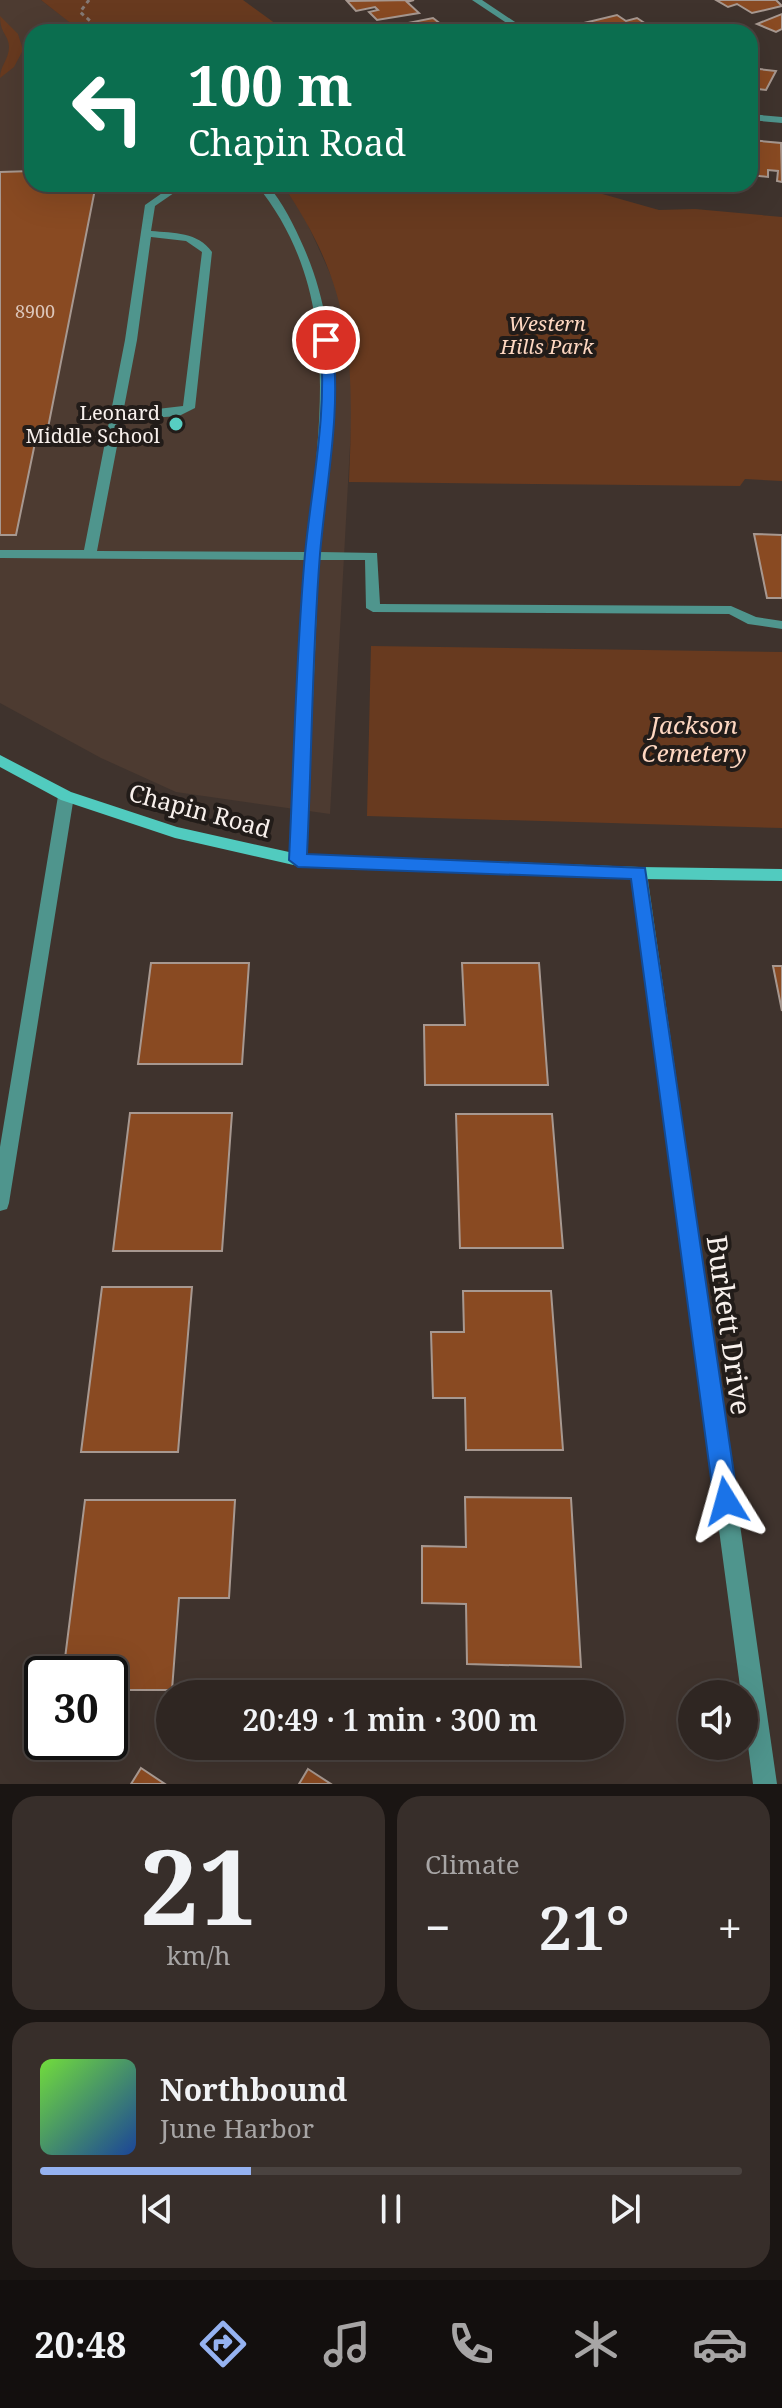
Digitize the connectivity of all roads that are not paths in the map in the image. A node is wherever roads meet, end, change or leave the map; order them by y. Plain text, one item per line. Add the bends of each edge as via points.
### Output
1 (476, 0) edge
2 (514, 24) edge
3 (758, 118) edge
4 (782, 120) edge
5 (170, 192) edge
6 (270, 192) edge
7 (146, 234) junction
8 (115, 417) junction
9 (0, 554) edge
10 (90, 554) junction
11 (313, 554) junction
12 (782, 625) edge
13 (0, 760) edge
14 (66, 796) junction
15 (298, 860) junction
16 (639, 873) junction
17 (782, 875) edge
18 (0, 1203) edge
19 (765, 1784) edge

1 - 2 street
3 - 4 street
5 - 7 street via 150,205
6 - 11 street via 302,251 323,314 329,366
7 - 8 street
7 - 8 street via 194,240 207,252 189,408
8 - 10 street
9 - 10 street
10 - 11 street
11 - 12 street via 372,556 373,608 731,610 753,621
11 - 15 street
13 - 14 street, Chapin Road
14 - 15 street, Chapin Road via 175,832
14 - 18 street
15 - 16 street, Chapin Road
16 - 17 street, Chapin Road
16 - 19 street, Burkett Drive

